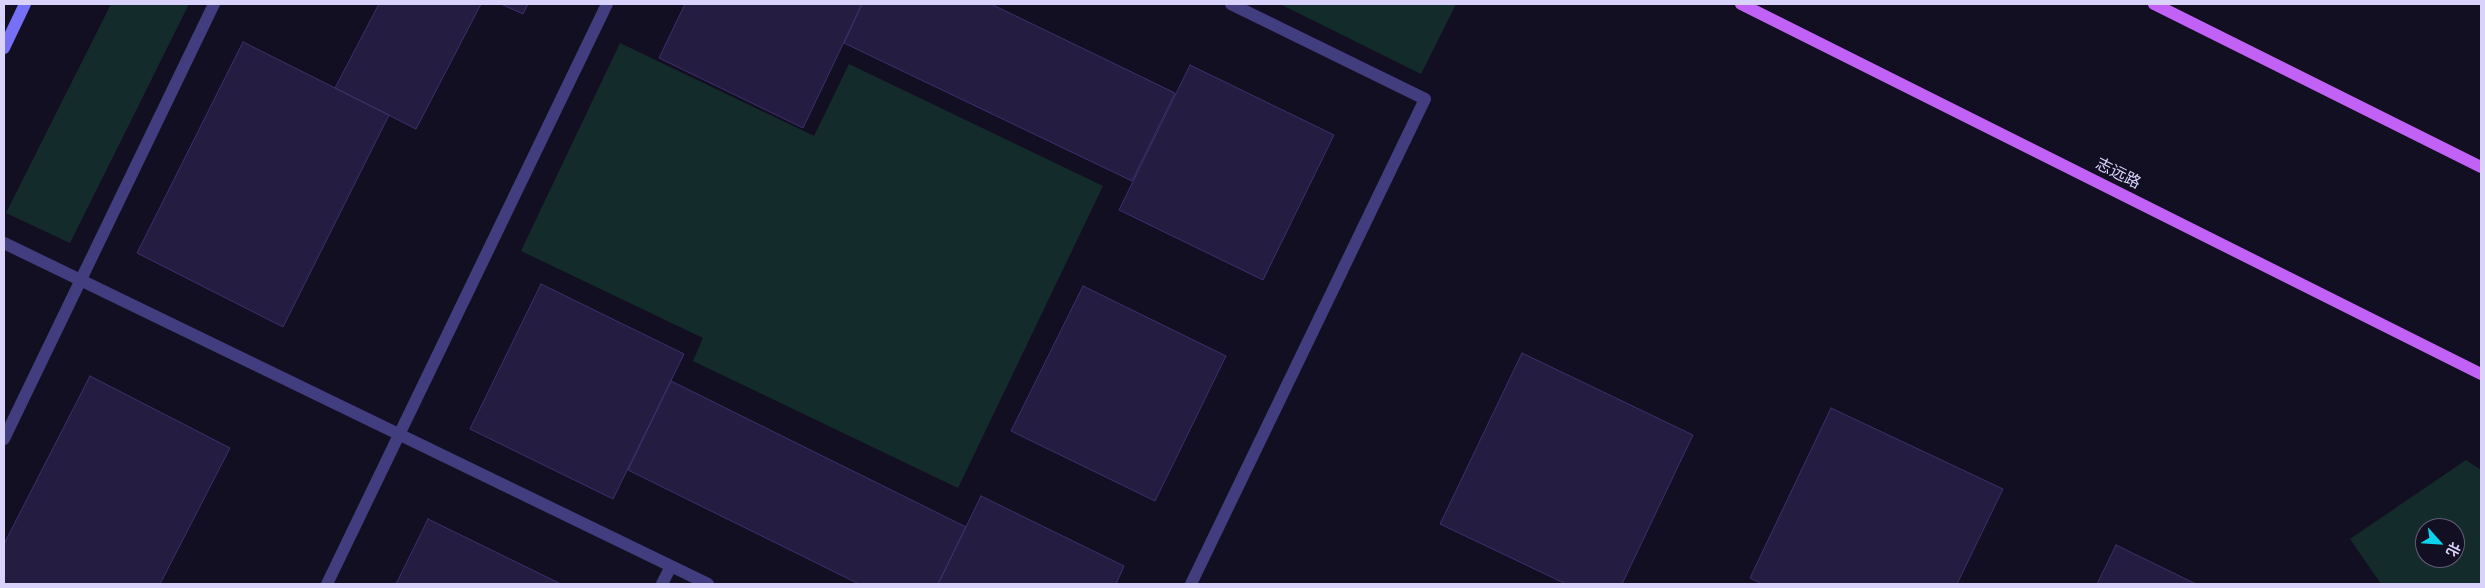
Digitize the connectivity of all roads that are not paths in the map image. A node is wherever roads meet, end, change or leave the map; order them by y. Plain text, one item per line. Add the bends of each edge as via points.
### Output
1 (25, 4) edge
2 (214, 4) edge
3 (607, 4) edge
4 (1231, 4) edge
5 (1741, 4) edge
6 (2154, 4) edge
7 (4, 48) edge
8 (2481, 167) edge
9 (4, 243) edge
10 (2481, 374) edge
11 (399, 435) junction
12 (4, 439) edge
13 (671, 566) junction
14 (328, 584) edge
15 (662, 584) edge
16 (708, 584) edge
17 (1191, 584) edge

1 - 7 main road
2 - 12 lane
3 - 11 lane
4 - 17 lane via 1425,99
5 - 10 main road, 志远路
6 - 8 main road
9 - 11 lane
11 - 13 lane
11 - 14 lane
13 - 15 lane
13 - 16 lane

